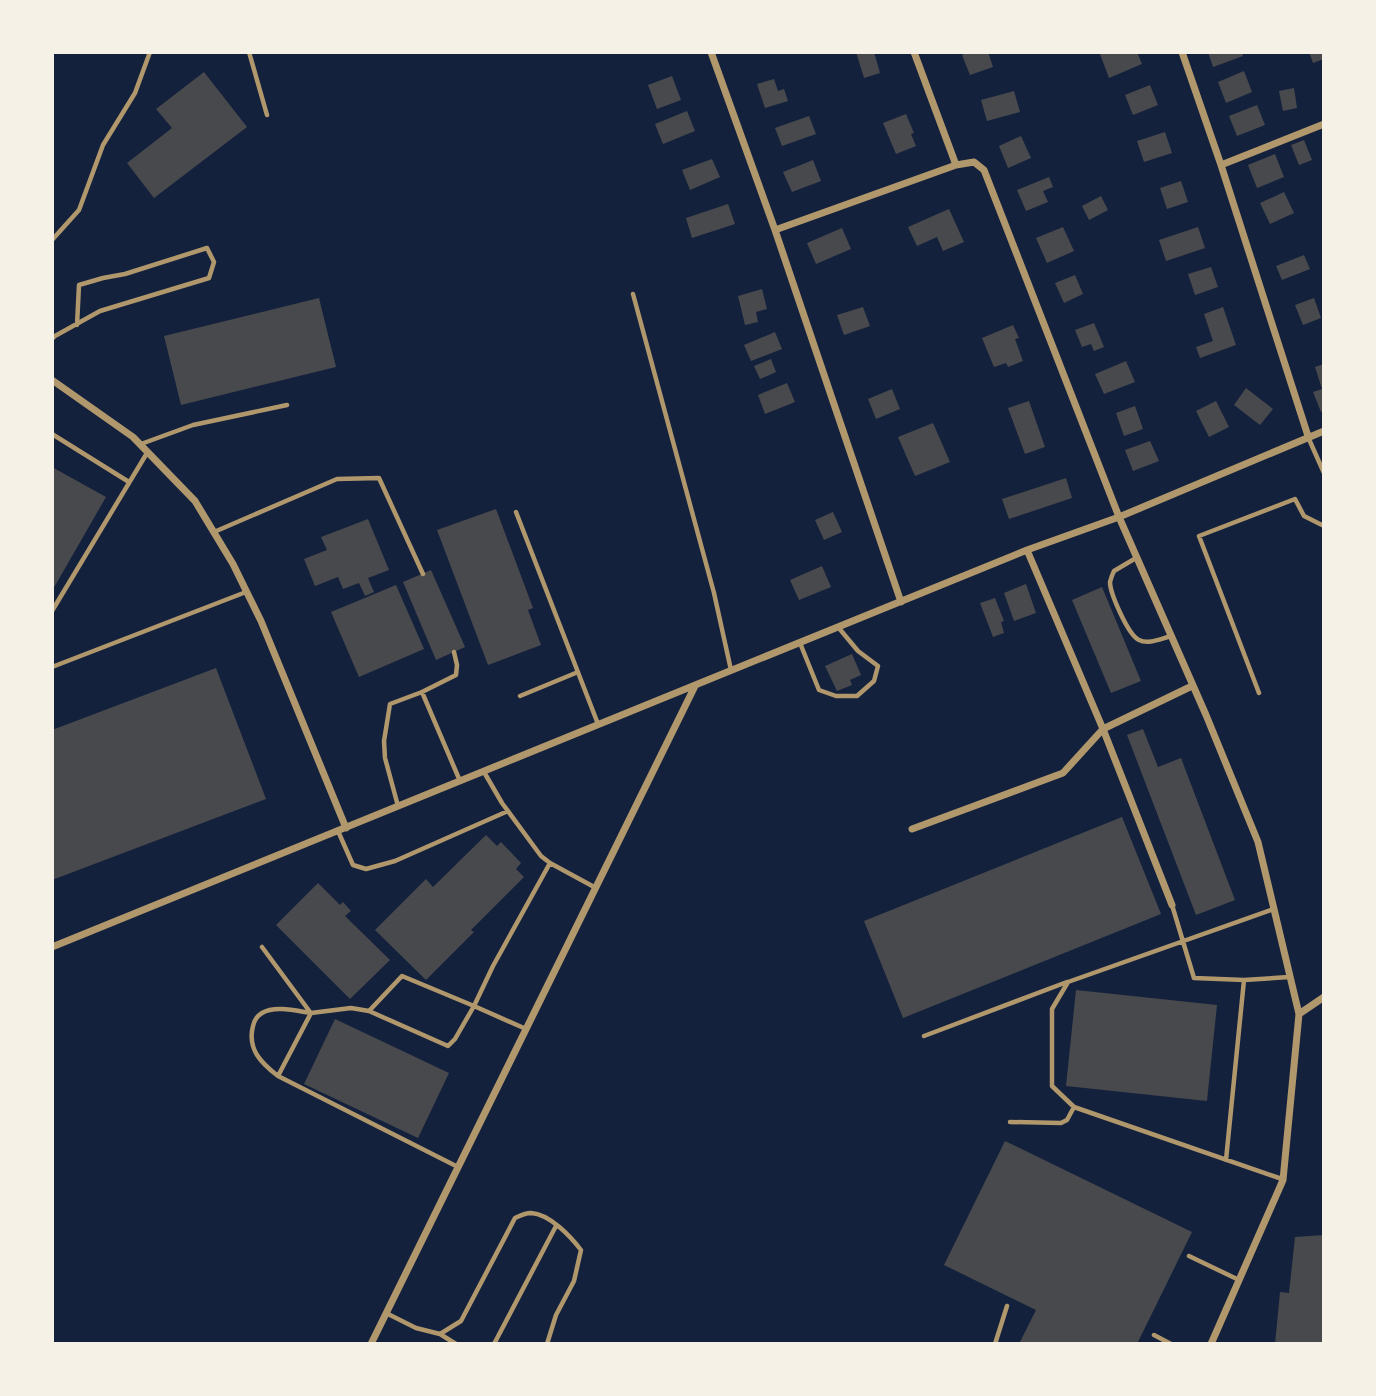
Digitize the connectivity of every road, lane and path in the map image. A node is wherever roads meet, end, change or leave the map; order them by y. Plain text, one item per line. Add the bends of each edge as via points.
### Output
1 (150, 52) edge
2 (249, 52) edge
3 (711, 52) edge
4 (914, 52) edge
5 (1182, 52) edge
6 (267, 115) dead end
7 (1324, 124) edge
8 (1221, 164) junction
9 (956, 165) junction
10 (775, 230) junction
11 (52, 240) edge
12 (633, 294) dead end
13 (77, 325) junction
14 (52, 338) edge
15 (52, 380) edge
16 (286, 405) dead end
17 (1324, 430) edge
18 (52, 434) edge
19 (1308, 436) junction
20 (140, 444) junction
21 (148, 452) junction
22 (1324, 473) edge
23 (129, 482) junction
24 (516, 512) dead end
25 (1119, 517) junction
26 (1324, 526) edge
27 (214, 532) junction
28 (1027, 550) junction
29 (1137, 558) junction
30 (423, 574) dead end
31 (247, 592) junction
32 (901, 602) junction
33 (52, 611) edge
34 (838, 627) junction
35 (1171, 636) junction
36 (800, 643) junction
37 (454, 652) dead end
38 (52, 667) edge
39 (731, 671) junction
40 (578, 672) junction
41 (695, 686) junction
42 (1192, 687) junction
43 (422, 692) junction
44 (1259, 693) dead end
45 (520, 696) dead end
46 (599, 725) junction
47 (1103, 729) junction
48 (484, 772) junction
49 (460, 782) junction
50 (398, 807) junction
51 (508, 811) junction
52 (912, 829) dead end
53 (342, 830) junction
54 (550, 863) junction
55 (596, 888) junction
56 (1172, 905) joint
57 (1274, 909) junction
58 (1185, 941) junction
59 (52, 947) edge
60 (262, 947) dead end
61 (1290, 977) junction
62 (1244, 980) junction
63 (1068, 982) junction
64 (1324, 997) edge
65 (474, 1006) junction
66 (369, 1011) junction
67 (311, 1013) junction
68 (1299, 1014) junction
69 (526, 1029) junction
70 (924, 1036) dead end
71 (278, 1076) junction
72 (1074, 1107) junction
73 (1010, 1122) dead end
74 (1226, 1160) junction
75 (458, 1167) junction
76 (1283, 1180) junction
77 (556, 1226) junction
78 (1189, 1256) dead end
79 (1239, 1280) junction
80 (1007, 1306) dead end
81 (386, 1313) junction
82 (440, 1334) junction
83 (1154, 1335) dead end
84 (371, 1343) edge
85 (456, 1343) edge
86 (494, 1343) edge
87 (547, 1343) edge
88 (995, 1343) edge
89 (1171, 1343) edge
90 (1211, 1343) edge

1 - 11 lane via 135,93 103,145 79,210
2 - 6 lane
3 - 10 street
4 - 9 street
5 - 8 street
7 - 8 street
8 - 19 street
9 - 10 street
9 - 25 street via 974,162 984,170
10 - 32 street
12 - 39 lane
13 - 13 lane via 100,311 209,278 214,262 207,248 79,285
13 - 14 lane
15 - 20 street
16 - 20 lane via 193,425
17 - 19 street
18 - 23 lane
19 - 22 lane
19 - 25 street
20 - 21 street
21 - 23 lane
21 - 27 street via 195,501
23 - 33 lane
24 - 40 lane
25 - 28 street
25 - 29 street
26 - 44 lane via 1304,516 1295,499 1199,536
27 - 30 lane via 337,479 379,478
27 - 31 street
28 - 32 street
28 - 47 street
29 - 35 street
29 - 35 lane via 1114,571 1110,584 1124,621 1139,640
31 - 38 lane
31 - 53 street
32 - 34 street
34 - 36 street
34 - 36 lane via 878,666 874,681 857,696 819,690
35 - 42 street
36 - 39 street
37 - 43 lane via 456,675
39 - 41 street
40 - 45 lane
40 - 46 lane
41 - 46 street
41 - 55 street
42 - 47 street
42 - 57 street via 1258,842
43 - 49 lane
43 - 50 lane via 390,704 385,758
46 - 48 street
47 - 52 street via 1063,773
47 - 56 street
48 - 49 street
48 - 51 lane
49 - 50 street
50 - 53 street
51 - 53 lane via 395,861 366,869 353,865
51 - 54 lane
53 - 59 street
54 - 55 lane
54 - 65 lane
55 - 69 street
56 - 58 lane
57 - 58 lane
57 - 61 street
58 - 62 lane via 1194,978
58 - 63 lane
60 - 67 lane
61 - 62 lane
61 - 68 street
62 - 74 lane
63 - 70 lane
63 - 72 lane via 1052,1009 1052,1086
64 - 68 street
65 - 66 lane via 402,976
65 - 66 lane via 448,1046
65 - 69 lane
66 - 67 lane via 351,1008
67 - 71 lane
67 - 71 lane via 263,1012 254,1021 253,1050
68 - 76 street
69 - 75 street
71 - 75 lane
72 - 73 lane via 1061,1123
72 - 74 lane
74 - 76 lane
75 - 81 street
76 - 79 street
77 - 82 lane via 531,1213 514,1218 461,1321
77 - 86 lane
77 - 87 lane via 581,1250 574,1281
78 - 79 lane
79 - 90 street
80 - 88 lane
81 - 82 lane
81 - 84 street
82 - 85 lane
83 - 89 lane

